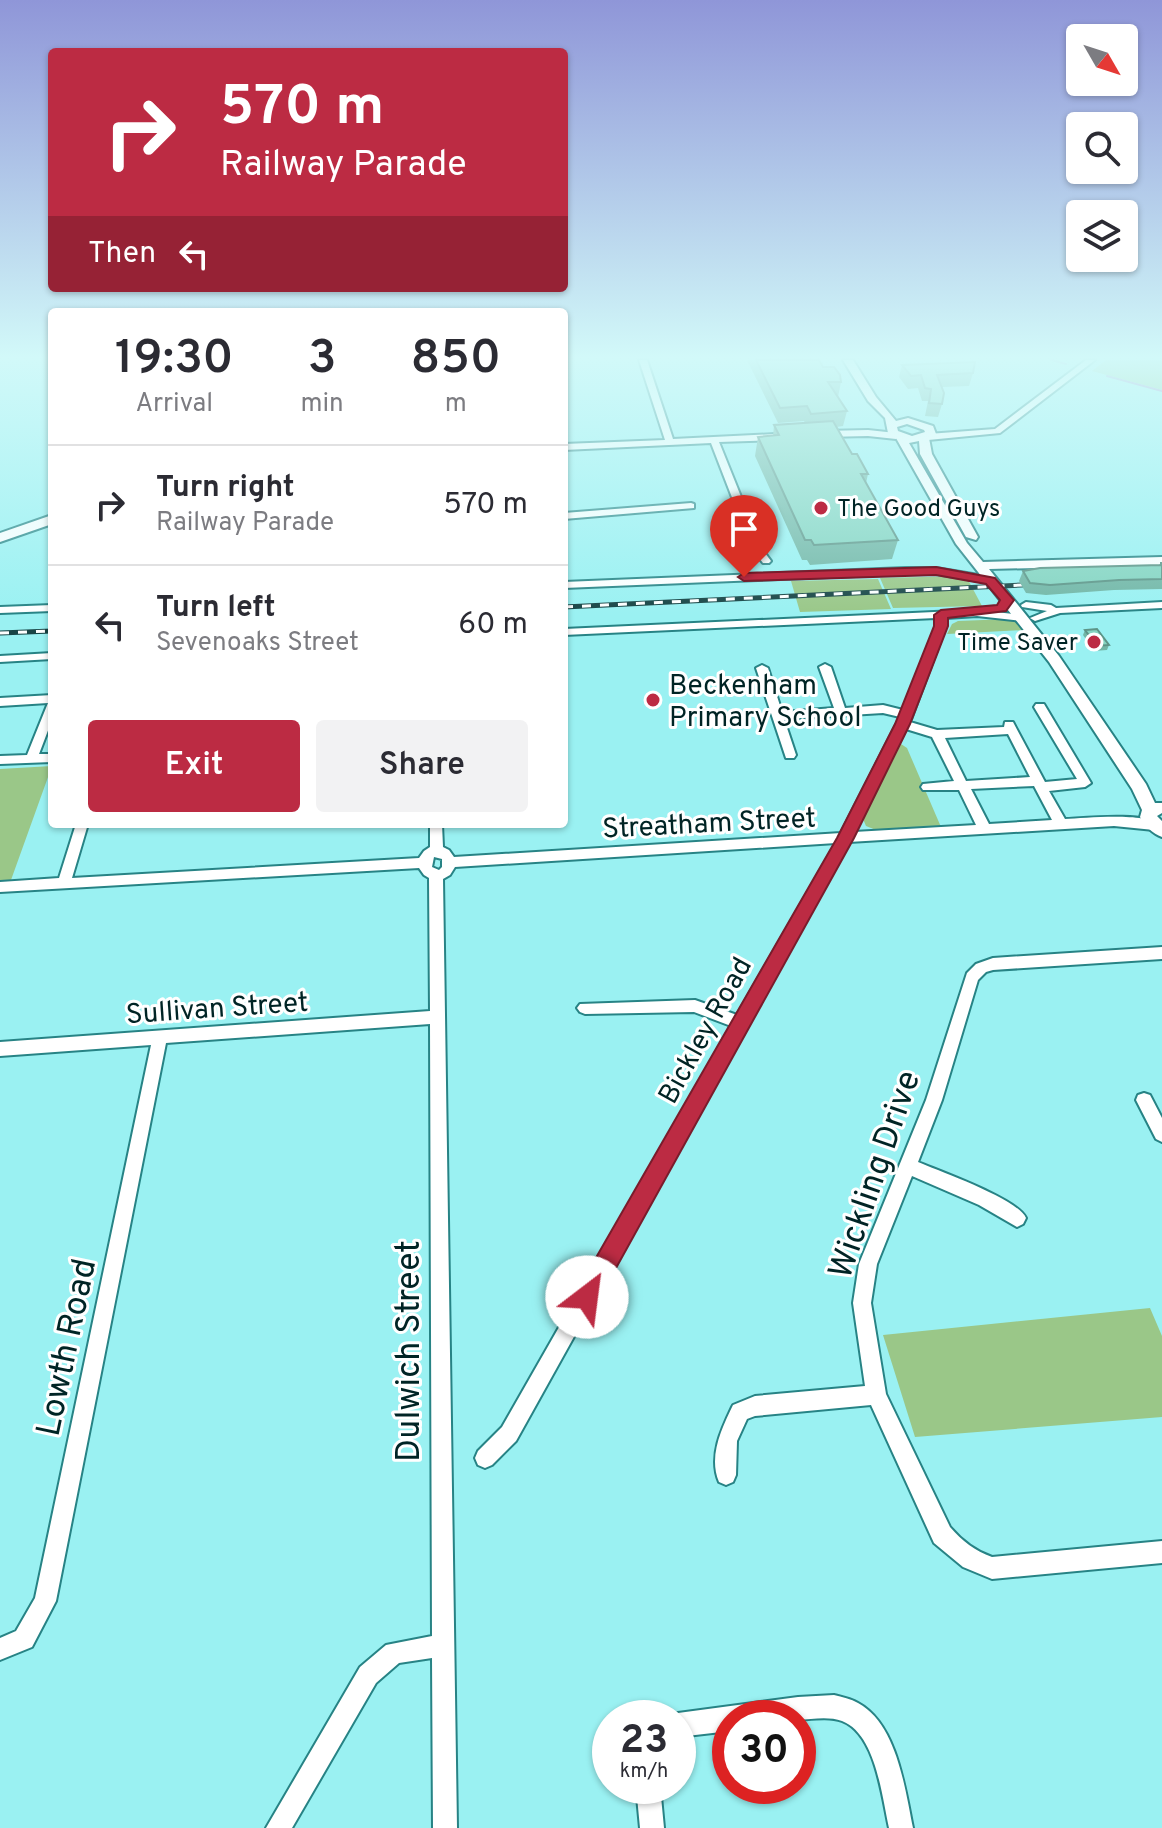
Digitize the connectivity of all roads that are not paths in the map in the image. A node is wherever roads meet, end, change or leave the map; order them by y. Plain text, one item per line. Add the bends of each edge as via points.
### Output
1 (600, 445) edge
2 (716, 445) edge
3 (903, 445) edge
4 (926, 445) edge
5 (568, 447) edge
6 (691, 506) dead end
7 (568, 516) edge
8 (48, 518) edge
9 (48, 519) edge
10 (0, 532) edge
11 (0, 538) edge
12 (766, 561) dead end
13 (1162, 561) edge
14 (989, 571) junction
15 (568, 585) edge
16 (1007, 600) junction
17 (1162, 605) edge
18 (48, 608) edge
19 (0, 610) edge
20 (977, 613) junction
21 (1027, 614) junction
22 (941, 615) junction
23 (568, 632) edge
24 (48, 656) edge
25 (0, 659) edge
26 (825, 667) dead end
27 (762, 668) dead end
28 (0, 702) edge
29 (48, 702) edge
30 (1040, 707) dead end
31 (841, 712) junction
32 (48, 713) edge
33 (777, 716) junction
34 (905, 719) junction
35 (937, 734) junction
36 (790, 755) dead end
37 (48, 758) edge
38 (31, 759) junction
39 (0, 760) edge
40 (1040, 784) junction
41 (962, 786) junction
42 (927, 787) dead end
43 (1156, 815) edge
44 (1061, 825) junction
45 (81, 828) edge
46 (436, 828) edge
47 (985, 830) junction
48 (845, 838) junction
49 (437, 853) junction
50 (451, 862) junction
51 (429, 868) junction
52 (64, 883) junction
53 (0, 887) edge
54 (1162, 953) edge
55 (585, 1008) dead end
56 (438, 1017) junction
57 (742, 1024) junction
58 (160, 1037) junction
59 (0, 1049) edge
60 (1144, 1100) dead end
61 (1162, 1134) edge
62 (908, 1166) junction
63 (1017, 1218) dead end
64 (876, 1395) junction
65 (485, 1458) dead end
66 (726, 1475) dead end
67 (1162, 1552) edge
68 (443, 1645) junction
69 (0, 1649) edge
70 (816, 1708) edge
71 (650, 1804) edge
72 (278, 1828) edge
73 (445, 1828) edge
74 (652, 1828) edge
75 (901, 1828) edge

1 - 5 street
2 - 12 street
3 - 14 main road via 932,495
4 - 14 main road via 926,454
6 - 7 street
8 - 10 highway
9 - 11 highway
13 - 14 main road
14 - 15 street
14 - 16 main road
14 - 21 main road
16 - 20 street via 1001,608
16 - 21 main road
17 - 21 street
18 - 19 street
20 - 21 street
20 - 22 street
21 - 43 main road
22 - 23 street
22 - 34 street, Bickley Road
24 - 25 street
26 - 31 street
27 - 33 street
28 - 29 street
30 - 40 street via 1085,783
31 - 33 street
31 - 34 street via 883,709
32 - 38 street
33 - 36 street
34 - 35 street
34 - 48 street, Bickley Road
35 - 40 street via 1011,728
35 - 41 street
37 - 38 street
38 - 39 street
40 - 41 street
40 - 44 street
41 - 42 street
41 - 47 street
43 - 44 street, Streatham Street
44 - 47 street, Streatham Street
45 - 52 street
46 - 49 street
47 - 48 street, Streatham Street
48 - 50 street, Streatham Street
48 - 57 street, Bickley Road
49 - 50 street via 448,855
49 - 51 street via 429,855
50 - 51 street via 445,871
51 - 52 street
51 - 56 street, Dulwich Street
52 - 53 street
54 - 62 street, Wickling Drive via 981,968 972,977
55 - 57 street via 695,1006
56 - 58 street, Sullivan Street
56 - 68 street, Dulwich Street
57 - 65 street, Bickley Road via 509,1434
58 - 59 street, Sullivan Street
58 - 69 street, Lowth Road via 45,1601 24,1639
60 - 61 street
62 - 63 street
62 - 64 street, Wickling Drive via 868,1264 862,1303
64 - 66 street via 755,1406 740,1412 727,1440
64 - 67 street, Wickling Drive via 942,1535 971,1562 992,1568
68 - 72 street via 394,1653 368,1675
68 - 73 street, Dulwich Street
70 - 75 street via 835,1706 872,1731 884,1753
71 - 74 street

